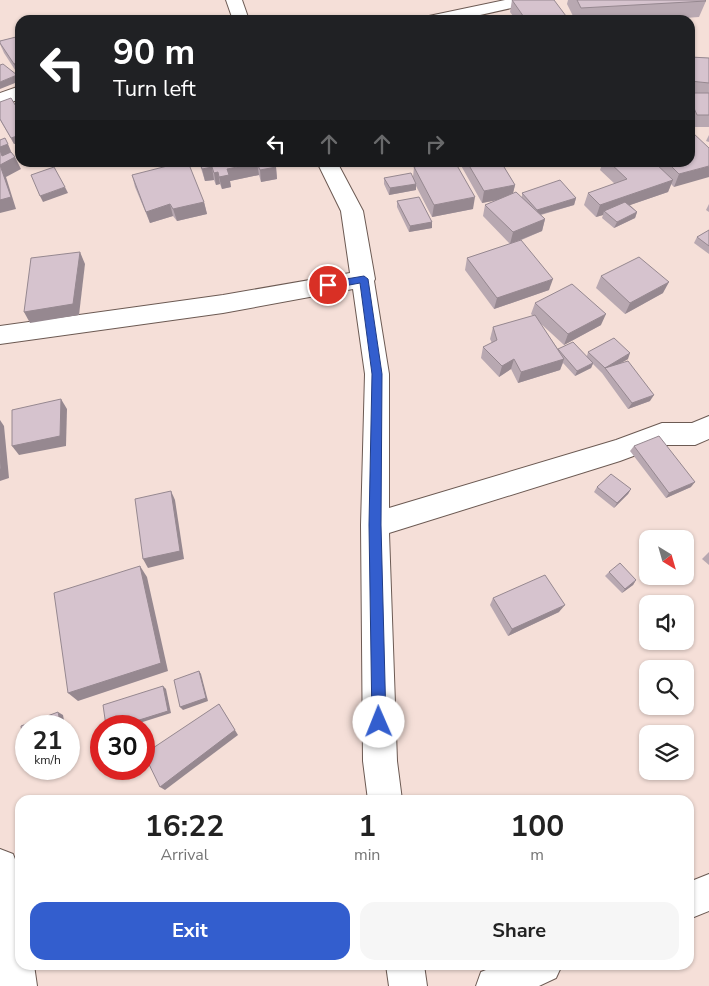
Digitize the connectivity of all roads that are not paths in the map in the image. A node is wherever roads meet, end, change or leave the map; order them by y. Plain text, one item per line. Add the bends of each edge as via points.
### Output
1 (234, 0) edge
2 (528, 0) edge
3 (239, 15) edge
4 (458, 15) edge
5 (15, 94) edge
6 (0, 100) edge
7 (330, 167) edge
8 (364, 279) junction
9 (0, 335) edge
10 (709, 427) edge
11 (375, 525) junction
12 (384, 795) edge
13 (0, 867) edge
14 (709, 892) edge
15 (694, 899) edge
16 (15, 966) edge
17 (16, 970) edge
18 (406, 970) edge
19 (532, 970) edge
20 (18, 986) edge
21 (408, 986) edge
22 (495, 986) edge

1 - 3 street
2 - 4 street
5 - 6 street
7 - 8 street via 352,211
8 - 9 street via 223,304
8 - 11 street via 377,374
10 - 11 street via 695,434 662,434 620,450
11 - 12 street via 380,761
13 - 16 street
14 - 15 street
17 - 20 street
18 - 21 street
19 - 22 street

